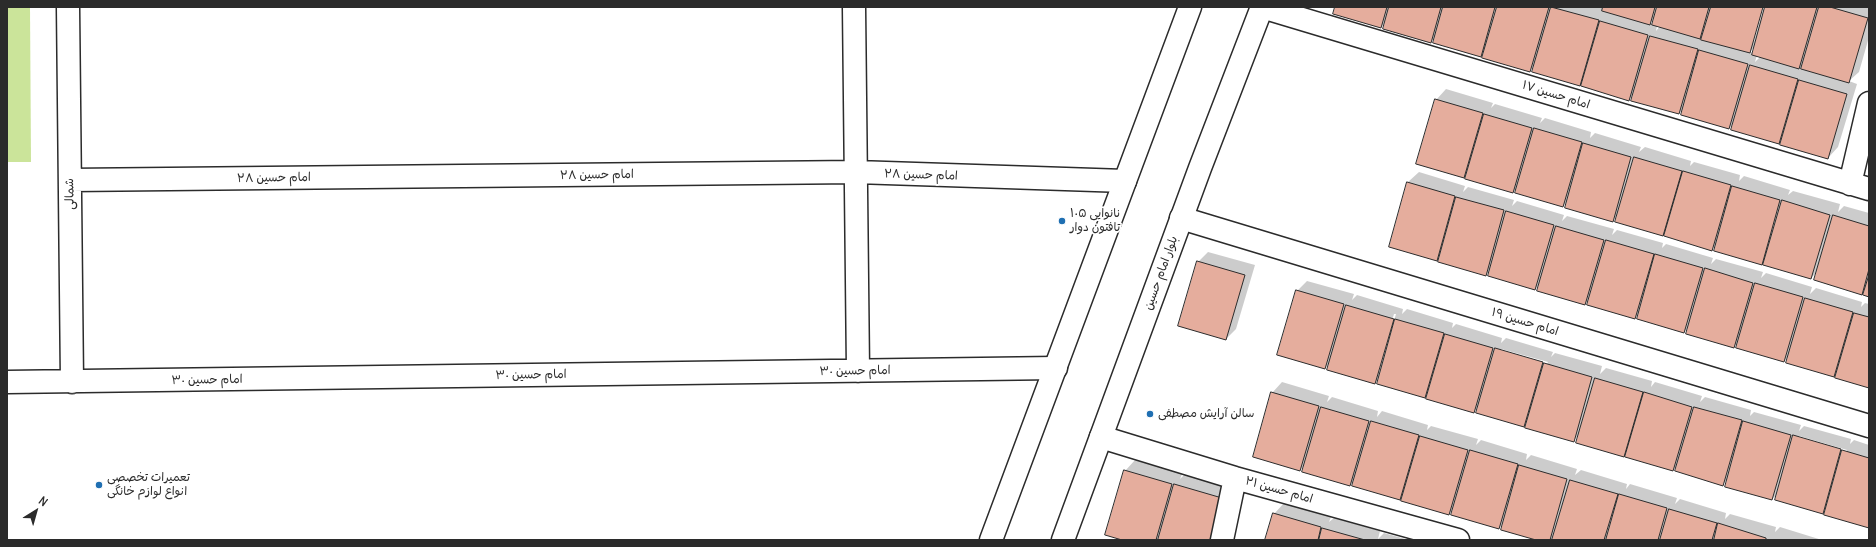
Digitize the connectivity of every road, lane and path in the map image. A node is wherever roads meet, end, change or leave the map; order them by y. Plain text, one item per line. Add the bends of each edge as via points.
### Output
1 (68, 7) edge
2 (854, 7) edge
3 (1190, 7) edge
4 (1262, 7) edge
5 (1869, 102) edge
6 (856, 172) junction
7 (70, 180) junction
8 (1125, 182) junction
9 (1860, 186) edge
10 (1181, 218) junction
11 (1056, 368) junction
12 (858, 371) junction
13 (7, 382) edge
14 (72, 382) junction
15 (1869, 426) edge
16 (1101, 437) junction
17 (1235, 478) junction
18 (991, 540) edge
19 (1063, 540) edge
20 (1222, 540) edge
21 (1458, 540) edge

1 - 7 street, شمالی
2 - 6 street
3 - 8 street
4 - 9 street, امام حسین ۱۷
4 - 10 street, بلوار امام حسین
5 - 9 street
6 - 7 street, امام حسین ۲۸
6 - 8 street, امام حسین ۲۸
6 - 12 street
7 - 14 street, شمالی
8 - 11 street
10 - 15 street, امام حسین ۱۹
10 - 16 street, بلوار امام حسین
11 - 12 street, امام حسین ۳۰
11 - 18 street
12 - 14 street, امام حسین ۳۰
13 - 14 street, امام حسین ۳۰
16 - 17 street, امام حسین ۲۱
16 - 19 street, بلوار امام حسین
17 - 20 street
17 - 21 street, امام حسین ۲۱

